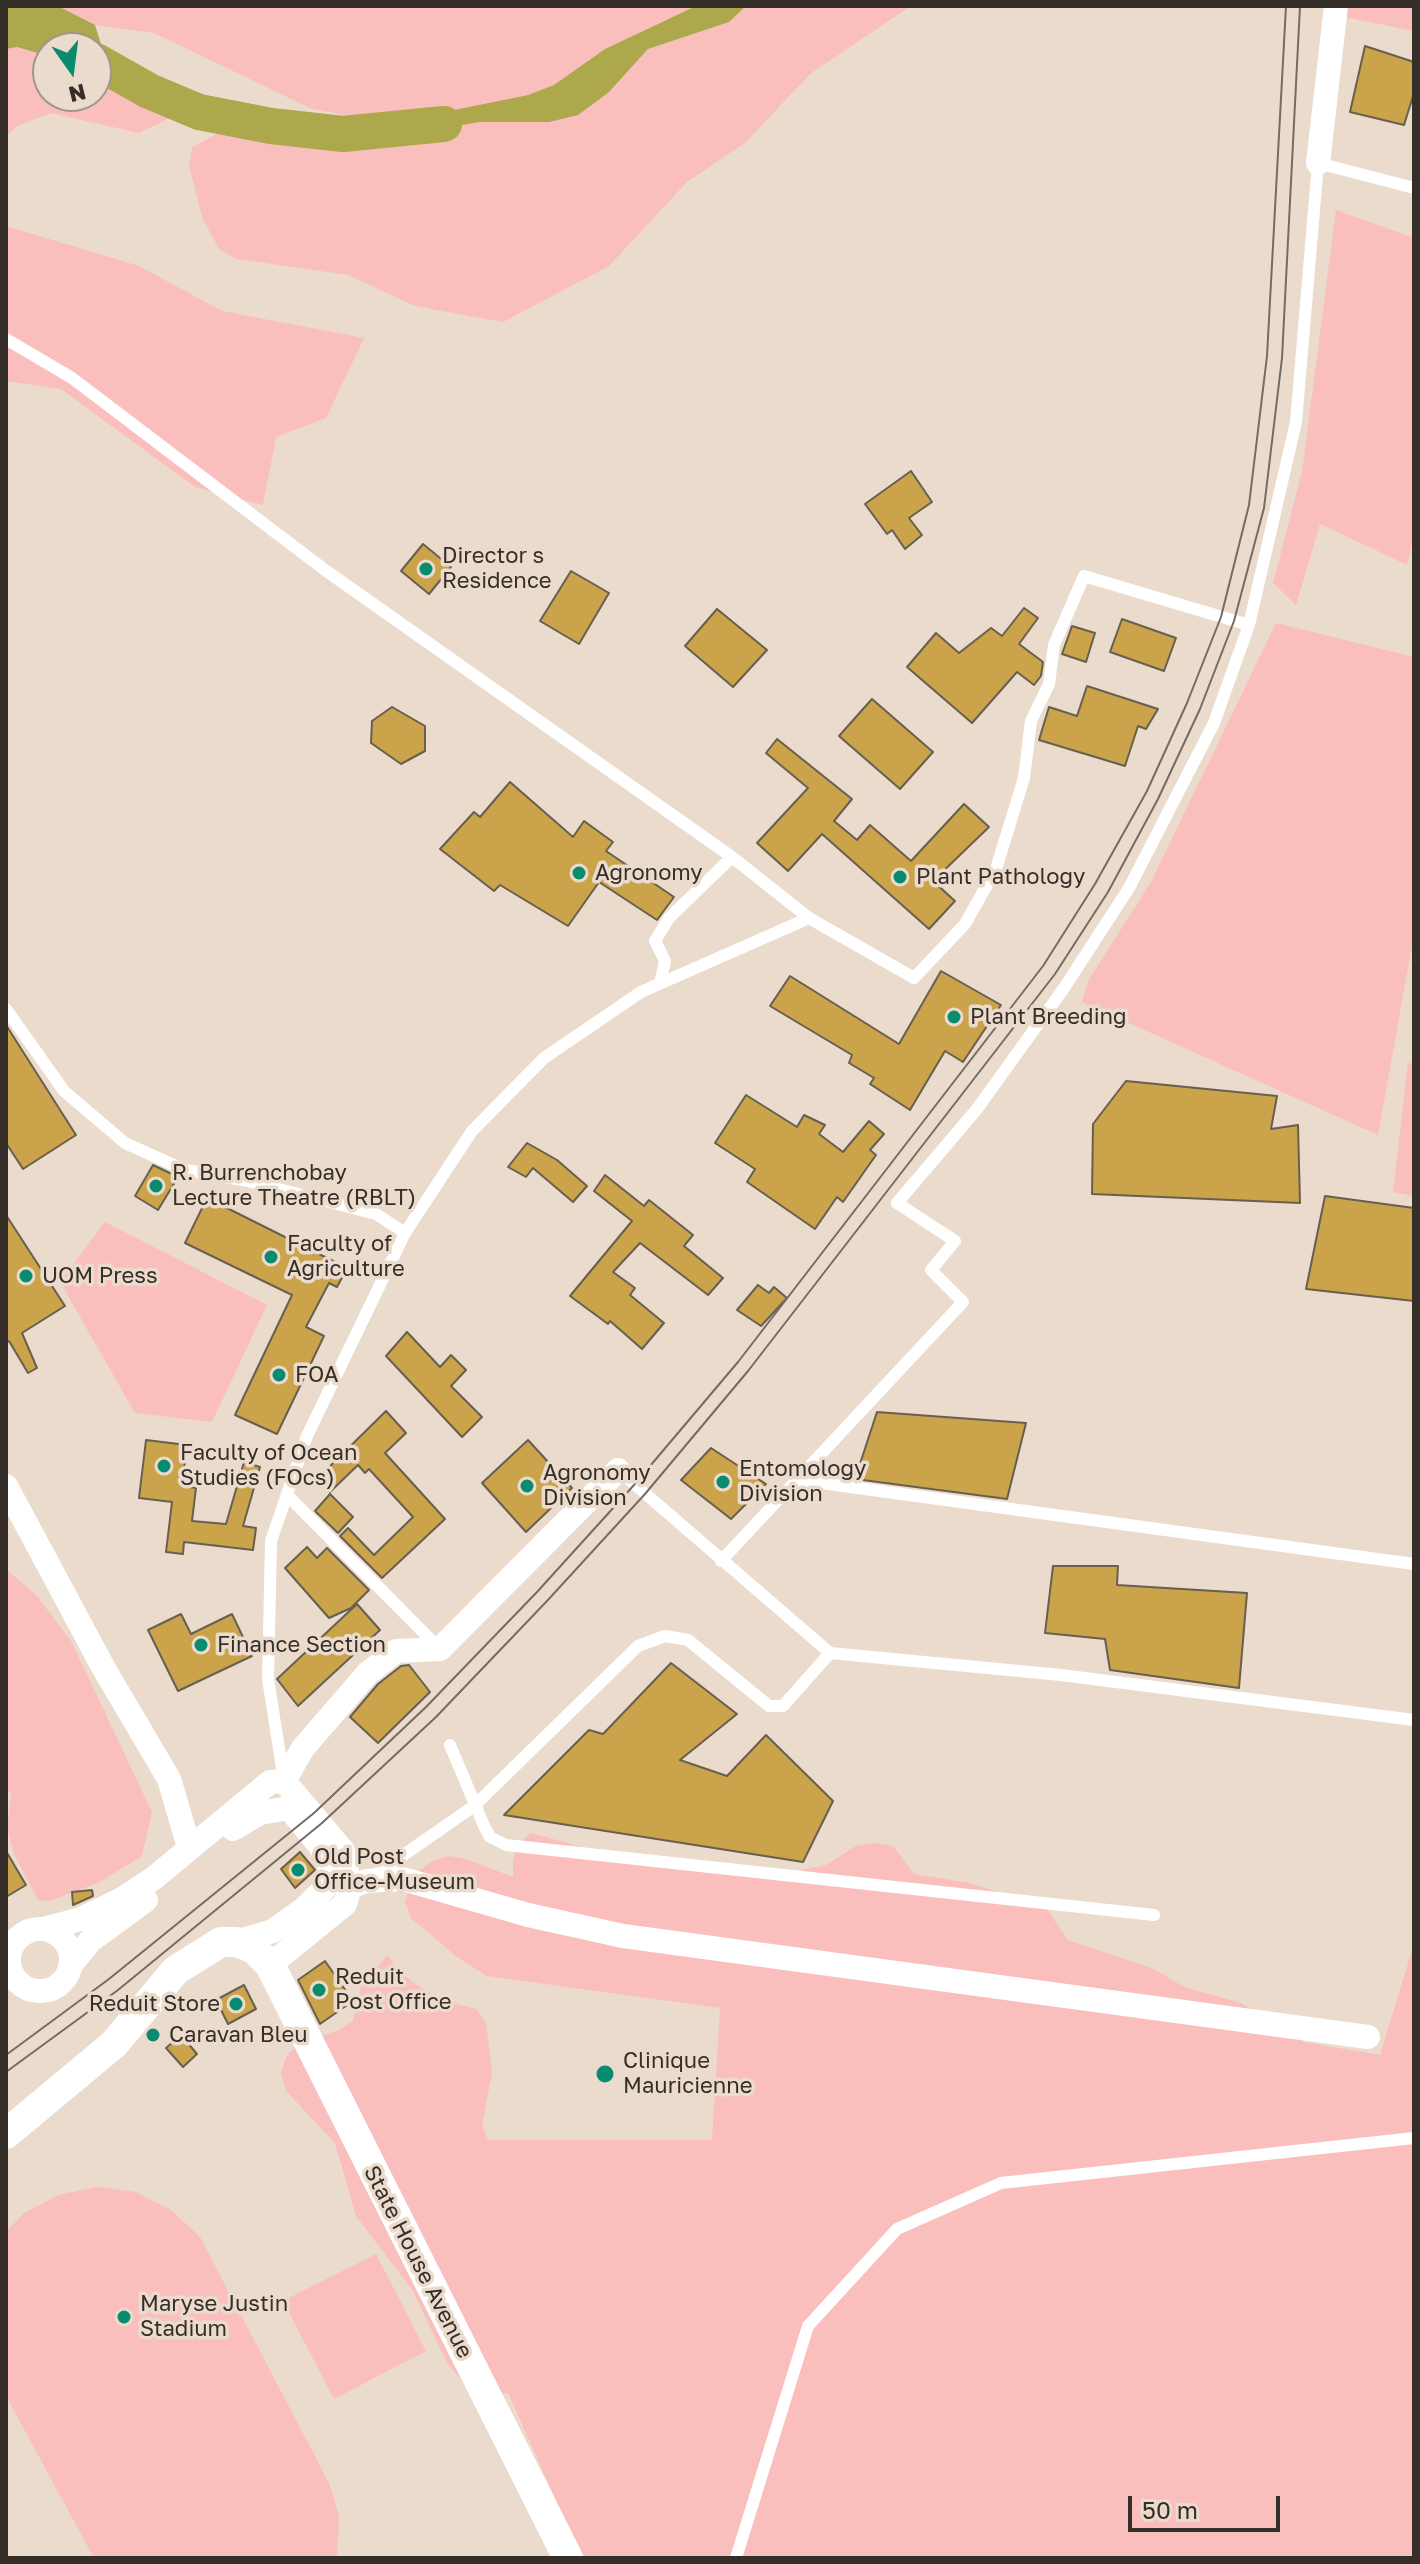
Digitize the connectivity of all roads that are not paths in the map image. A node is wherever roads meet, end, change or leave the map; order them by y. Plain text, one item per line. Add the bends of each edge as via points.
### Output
1 (1336, 6) edge
2 (1318, 163) junction
3 (1414, 188) edge
4 (6, 339) edge
5 (1249, 625) junction
6 (732, 857) junction
7 (809, 918) junction
8 (660, 983) junction
9 (6, 1009) edge
10 (405, 1233) junction
11 (618, 1470) joint
12 (799, 1480) junction
13 (6, 1486) edge
14 (287, 1495) junction
15 (721, 1561) junction
16 (1414, 1564) edge
17 (440, 1649) junction
18 (830, 1653) junction
19 (1414, 1720) edge
20 (450, 1745) dead end
21 (284, 1781) junction
22 (178, 1804) junction
23 (474, 1806) junction
24 (189, 1847) junction
25 (154, 1878) junction
26 (358, 1884) junction
27 (1154, 1915) dead end
28 (43, 1929) junction
29 (236, 1942) junction
30 (270, 1965) junction
31 (70, 1966) junction
32 (11, 1982) edge
33 (1368, 2037) dead end
34 (6, 2134) edge
35 (1414, 2138) edge
36 (568, 2558) edge
37 (736, 2558) edge

1 - 2 street
2 - 3 lane
2 - 5 lane via 1296,422
4 - 6 lane via 72,378 325,570
5 - 7 lane via 1084,576 1054,645 1049,684 1031,721 1024,778 996,869 965,924 914,978
5 - 12 lane via 1214,723 1129,888 977,1109 897,1203 955,1241 931,1270 963,1302
6 - 7 lane
6 - 8 lane via 669,918 655,941 665,961
7 - 8 lane
8 - 10 lane via 544,1058 472,1131
9 - 10 lane via 64,1091 125,1143 185,1170 376,1214
10 - 14 lane via 307,1436
11 - 15 lane
11 - 17 street
12 - 15 lane
12 - 16 lane
13 - 22 street
14 - 17 lane
14 - 21 lane via 271,1541 267,1628 268,1679
15 - 18 lane
17 - 21 street via 396,1651 368,1673 303,1748
18 - 19 lane via 1061,1675
18 - 23 lane via 783,1706 769,1706 688,1640 665,1636 638,1646
20 - 23 lane
21 - 24 street via 270,1782
21 - 26 street via 343,1851
22 - 24 street
22 - 25 street via 171,1848
23 - 26 lane
23 - 27 lane via 490,1837 506,1845
24 - 25 street
25 - 28 street via 81,1919
26 - 30 street via 345,1904
26 - 33 street via 416,1882 623,1936
28 - 31 street via 65,1942
28 - 32 street via 29,1931 13,1944
29 - 30 street via 253,1948
29 - 31 street via 273,1931 305,1908 328,1881 329,1861 289,1808 260,1813 231,1830 90,1941
29 - 34 street via 221,1942 176,1970 114,2044
30 - 36 street, State House Avenue
31 - 32 street via 65,1980 47,1991
35 - 37 lane via 1001,2183 897,2229 808,2326

